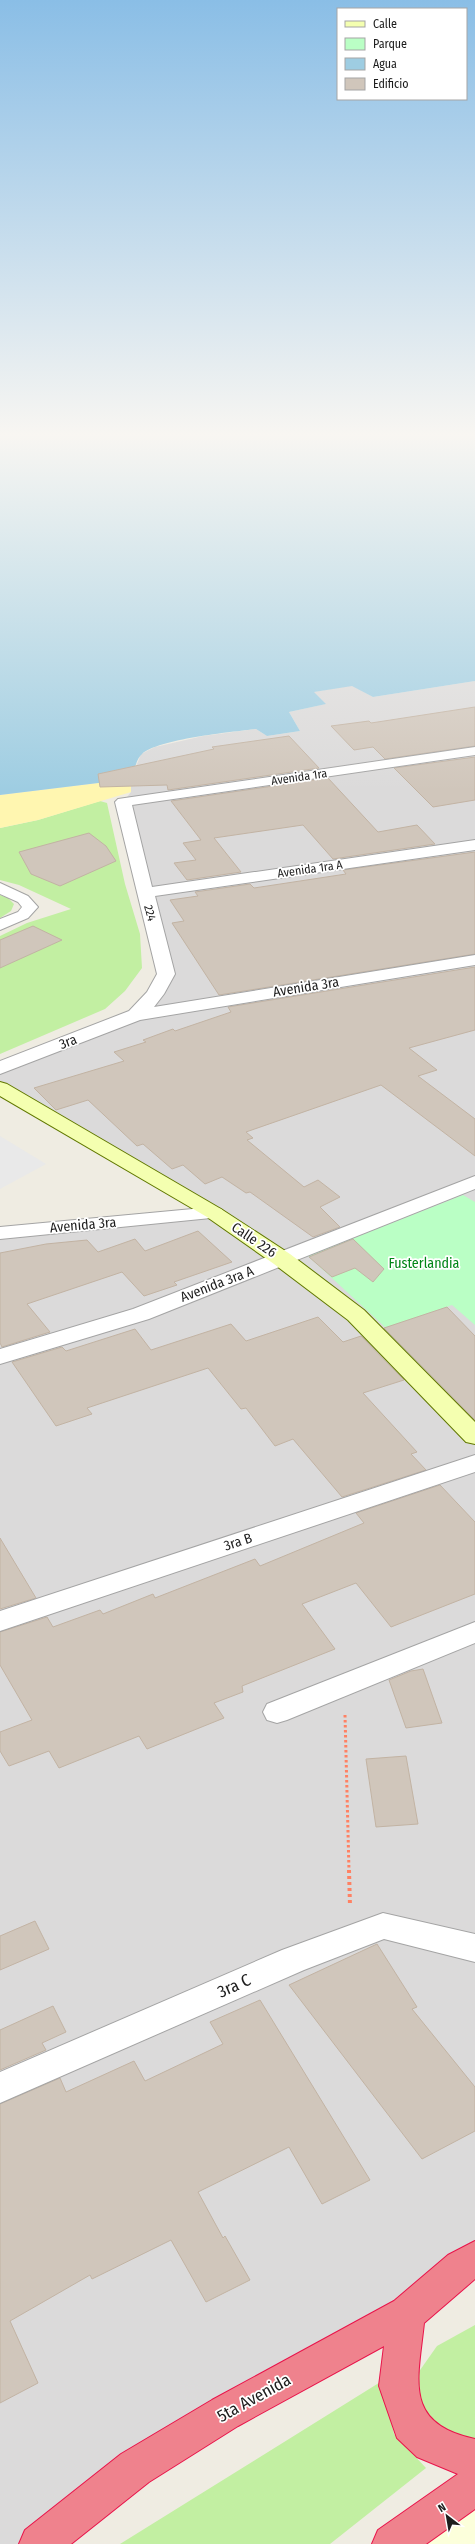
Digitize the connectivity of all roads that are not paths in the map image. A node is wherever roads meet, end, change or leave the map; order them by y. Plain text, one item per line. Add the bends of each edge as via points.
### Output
1 (475, 751) edge
2 (123, 802) joint
3 (475, 845) edge
4 (0, 888) edge
5 (144, 893) junction
6 (0, 925) edge
7 (475, 960) edge
8 (136, 1015) junction
9 (0, 1068) edge
10 (0, 1088) edge
11 (475, 1182) edge
12 (214, 1213) junction
13 (0, 1233) edge
14 (282, 1259) junction
15 (0, 1357) edge
16 (475, 1436) edge
17 (475, 1463) edge
18 (0, 1621) edge
19 (475, 1632) edge
20 (277, 1712) dead end
21 (475, 1948) edge
22 (0, 2088) edge
23 (475, 2259) edge
24 (407, 2314) junction
25 (475, 2458) edge
26 (475, 2485) edge
27 (38, 2544) edge
28 (392, 2544) edge

1 - 2 street, Avenida 1ra
2 - 5 street, 224
3 - 5 street, Avenida 1ra A
4 - 6 lane via 23,898 30,907 23,914
5 - 8 street, 224 via 166,974 155,994
7 - 8 street, Avenida 3ra
8 - 9 street, 3ra
10 - 12 street, Calle 226
11 - 14 street, Avenida 3ra A
12 - 13 street, Avenida 3ra
12 - 14 street, Calle 226
14 - 15 street, Avenida 3ra A via 141,1314
14 - 16 street, Calle 226 via 356,1315
17 - 18 street, 3ra B
19 - 20 street
21 - 22 street, 3ra C via 383,1926 293,1960
23 - 24 highway, 5ta Avenida via 461,2267
24 - 25 highway via 398,2386 410,2425 431,2443 455,2454
24 - 27 highway, 5ta Avenida via 225,2413 135,2468
26 - 28 highway

